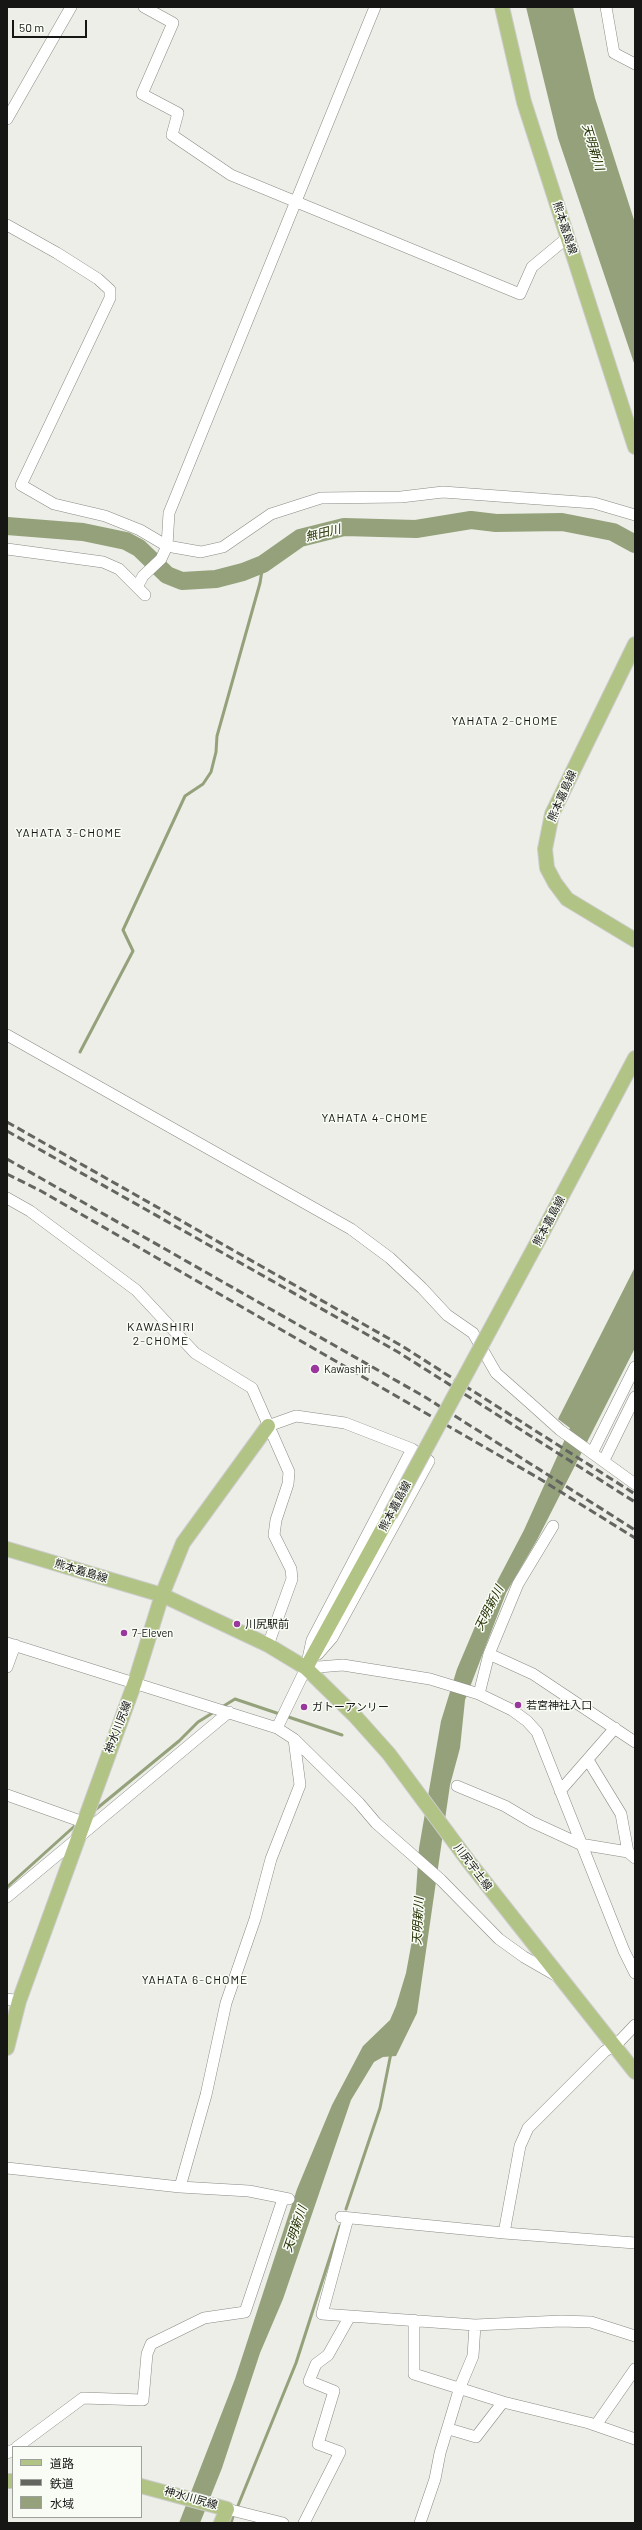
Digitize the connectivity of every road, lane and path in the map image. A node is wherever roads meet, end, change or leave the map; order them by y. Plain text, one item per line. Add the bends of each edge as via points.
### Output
1 (71, 7) edge
2 (144, 7) edge
3 (375, 7) edge
4 (502, 7) edge
5 (606, 7) edge
6 (635, 64) edge
7 (7, 119) edge
8 (296, 201) junction
9 (7, 225) edge
10 (568, 237) junction
11 (635, 447) edge
12 (635, 515) edge
13 (7, 548) edge
14 (165, 550) junction
15 (635, 644) edge
16 (635, 940) edge
17 (7, 1035) edge
18 (635, 1058) edge
19 (7, 1198) edge
20 (635, 1367) edge
21 (635, 1389) edge
22 (635, 1397) edge
23 (611, 1414) junction
24 (268, 1426) junction
25 (412, 1449) junction
26 (591, 1452) junction
27 (605, 1458) dead end
28 (635, 1484) edge
29 (553, 1526) dead end
30 (7, 1548) edge
31 (162, 1595) junction
32 (11, 1644) edge
33 (268, 1645) junction
34 (489, 1654) junction
35 (7, 1667) edge
36 (306, 1668) junction
37 (135, 1682) junction
38 (479, 1694) junction
39 (229, 1712) junction
40 (277, 1728) junction
41 (615, 1728) junction
42 (294, 1739) junction
43 (635, 1742) edge
44 (588, 1760) junction
45 (457, 1786) dead end
46 (560, 1791) junction
47 (7, 1795) edge
48 (83, 1822) junction
49 (77, 1838) junction
50 (580, 1844) junction
51 (631, 1855) edge
52 (7, 1897) edge
53 (635, 1973) edge
54 (560, 1977) junction
55 (13, 2000) edge
56 (635, 2025) edge
57 (616, 2045) junction
58 (7, 2048) edge
59 (635, 2072) edge
60 (7, 2168) edge
61 (180, 2187) junction
62 (504, 2233) junction
63 (635, 2243) edge
64 (350, 2316) junction
65 (414, 2320) junction
66 (475, 2325) junction
67 (635, 2336) edge
68 (635, 2369) edge
69 (460, 2387) junction
70 (503, 2402) junction
71 (596, 2425) junction
72 (449, 2429) junction
73 (635, 2439) edge
74 (19, 2446) edge
75 (142, 2486) edge
76 (227, 2509) junction
77 (221, 2523) edge
78 (283, 2523) edge
79 (304, 2523) edge
80 (420, 2523) edge

1 - 7 street
2 - 8 street via 173,23 142,94 178,113 172,135 231,175
3 - 8 street
4 - 10 main road, 熊本嘉島線 via 524,102
5 - 6 street via 614,53
8 - 10 street via 520,294 532,268
8 - 14 street via 169,513
9 - 14 street via 57,253 98,279 110,290 110,298 21,485 54,504 105,516 140,530
10 - 11 main road, 熊本嘉島線
12 - 14 street via 594,503 443,492 401,497 321,498 271,514 223,547 201,552
13 - 14 street via 103,562 119,569 140,588
15 - 16 main road, 熊本嘉島線 via 552,814 545,849 547,868 554,883 567,899
17 - 26 street via 351,1229 390,1258 447,1315 473,1333 496,1373 560,1430
18 - 36 main road, 熊本嘉島線, bridge
19 - 24 street via 30,1211 136,1290 195,1353 252,1388
20 - 23 street
21 - 23 street
22 - 27 street
23 - 26 street
24 - 25 street via 296,1416 318,1418 345,1423
24 - 31 main road, 神水川尻線 via 183,1543
24 - 33 street via 289,1472 274,1535 291,1569 292,1579
25 - 36 street via 312,1640
25 - 36 street via 428,1461 332,1638
26 - 28 street
29 - 34 street via 518,1584
30 - 31 main road, 熊本嘉島線
31 - 33 main road, 熊本嘉島線
31 - 37 main road, 神水川尻線
32 - 35 street
32 - 37 street
33 - 36 main road, 熊本嘉島線
34 - 38 street
34 - 41 street via 533,1674
36 - 38 street via 343,1665 430,1679
36 - 40 street
36 - 54 main road, 川尻宇土線 via 355,1716 417,1791
37 - 39 street
37 - 48 main road, 神水川尻線
38 - 46 street via 527,1720 537,1732
39 - 40 street
39 - 49 street
40 - 42 street
41 - 43 street
41 - 44 street
42 - 54 street via 409,1854 441,1880 499,1938 524,1957
42 - 61 street via 300,1785 272,1859 255,1919 226,2003 206,2095
44 - 46 street
44 - 51 street via 621,1814
45 - 50 street via 505,1806 532,1822
46 - 50 street
47 - 48 street
48 - 49 main road, 神水川尻線
49 - 52 street
49 - 55 main road, 神水川尻線
50 - 51 street
50 - 53 street
54 - 57 main road, 川尻宇土線
55 - 58 main road, 神水川尻線
56 - 57 street
57 - 59 main road, 川尻宇土線
57 - 62 street via 605,2051 528,2128 520,2146
60 - 61 street
61 - 74 street via 249,2191 286,2199 245,2312 204,2318 151,2344 147,2354 143,2400 83,2398
62 - 63 street
62 - 64 street via 344,2218 322,2314
64 - 65 street
64 - 79 street via 328,2356 316,2364 309,2382 334,2391 318,2444 340,2452
65 - 66 street
65 - 69 street via 414,2374
66 - 67 street via 561,2320 591,2322
66 - 69 street via 473,2356
68 - 71 street
69 - 70 street
69 - 72 street
70 - 71 street
70 - 72 street via 476,2437
71 - 73 street
72 - 80 street
75 - 76 main road, 神水川尻線
76 - 77 main road, 神水川尻線
76 - 78 street

